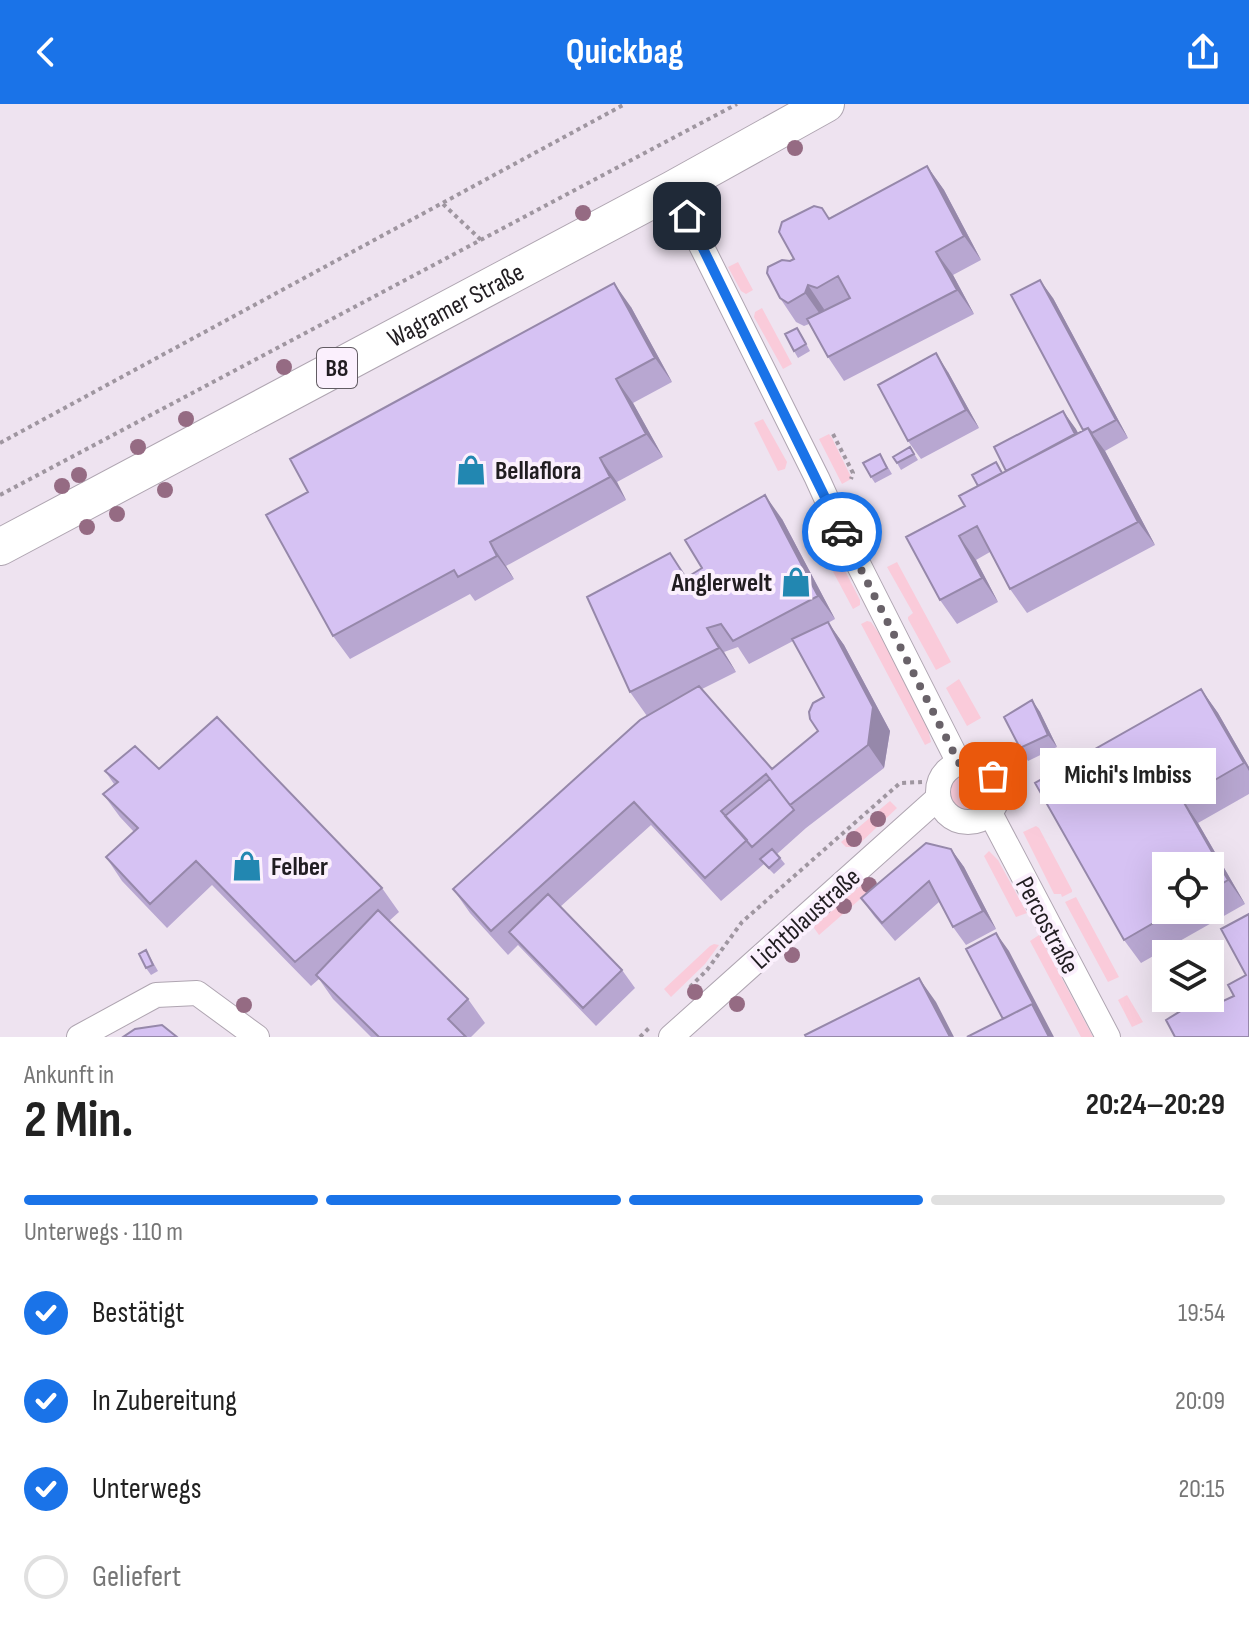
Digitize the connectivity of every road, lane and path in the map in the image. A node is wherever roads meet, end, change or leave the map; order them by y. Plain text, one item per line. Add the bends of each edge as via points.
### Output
1 (625, 104) edge
2 (737, 104) edge
3 (826, 104) edge
4 (673, 189) junction
5 (443, 204) junction
6 (481, 240) junction
7 (833, 434) dead end
8 (0, 443) edge
9 (851, 479) dead end
10 (0, 495) edge
11 (811, 529) dead end
12 (805, 531) dead end
13 (0, 547) edge
14 (959, 763) junction
15 (939, 789) junction
16 (990, 813) junction
17 (687, 990) dead end
18 (665, 1028) edge
19 (79, 1037) edge
20 (257, 1037) edge
21 (640, 1037) edge
22 (1108, 1037) edge

1 - 5 path
2 - 6 path
3 - 4 main road, Wagramer Straße / B8
4 - 13 main road, Wagramer Straße / B8
4 - 14 street
5 - 6 path
5 - 8 path
6 - 10 path
7 - 9 path via 853,473
11 - 12 path
14 - 15 street via 949,768
14 - 16 street via 975,763 993,776 998,793
15 - 16 street via 943,810 956,821 969,823
15 - 17 path via 900,783 742,922
15 - 18 street, Lichtblaustraße
16 - 22 street, Percostraße
18 - 21 path
19 - 20 street via 156,995 197,993

